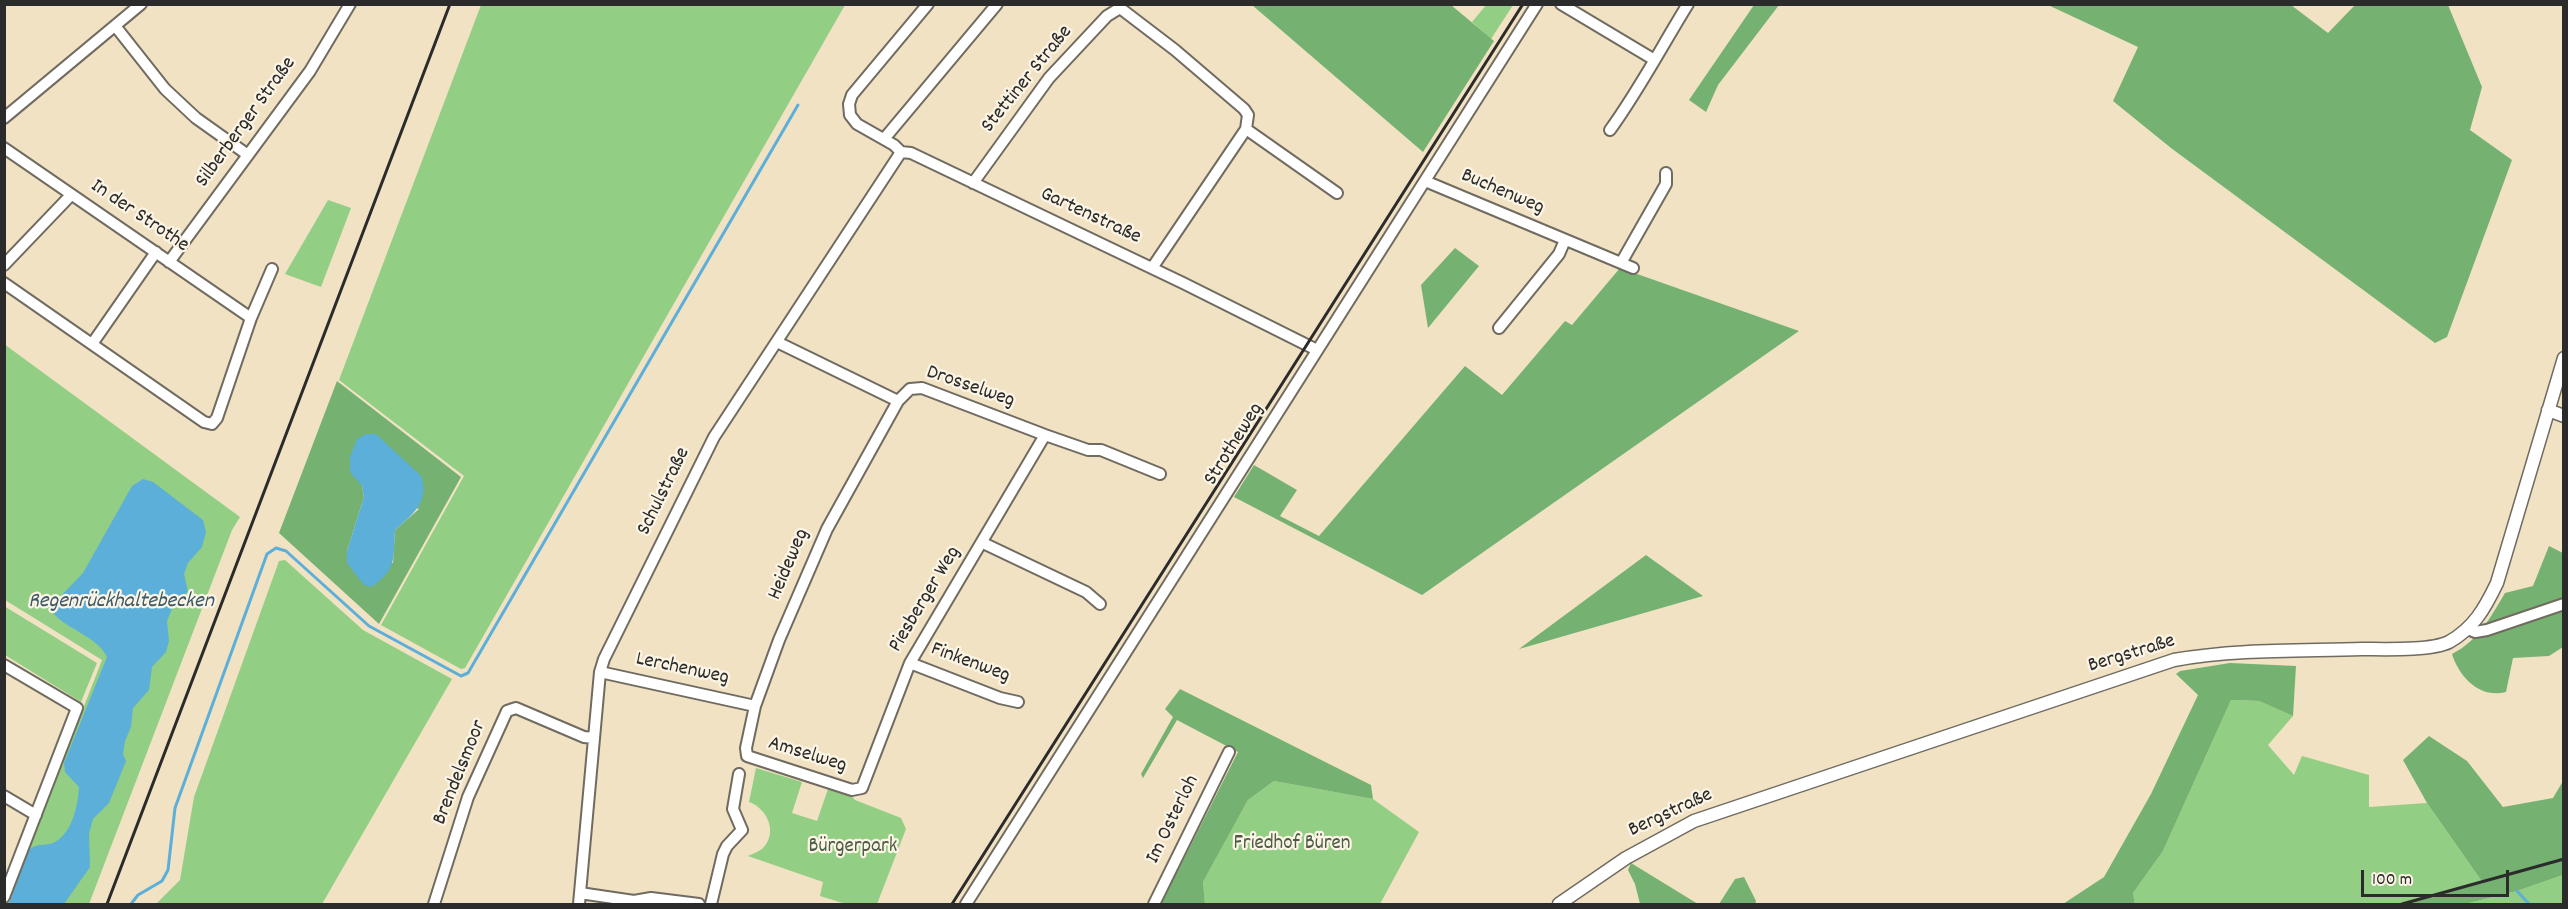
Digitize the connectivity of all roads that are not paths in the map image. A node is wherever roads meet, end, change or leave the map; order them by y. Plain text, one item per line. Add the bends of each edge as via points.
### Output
1 (141, 4) edge
2 (350, 4) edge
3 (928, 4) edge
4 (997, 4) edge
5 (1537, 4) edge
6 (1561, 4) edge
7 (1688, 4) edge
8 (1119, 6) edge
9 (116, 27) junction
10 (1653, 59) junction
11 (4, 118) edge
12 (1246, 129) junction
13 (1610, 130) dead end
14 (884, 139) junction
15 (4, 148) edge
16 (901, 152) junction
17 (248, 155) junction
18 (1666, 173) dead end
19 (1425, 181) junction
20 (973, 183) junction
21 (1337, 193) dead end
22 (71, 195) junction
23 (1565, 240) junction
24 (156, 252) junction
25 (169, 262) junction
26 (1621, 263) junction
27 (4, 265) edge
28 (1152, 268) junction
29 (1633, 268) dead end
30 (272, 269) dead end
31 (4, 283) edge
32 (251, 318) junction
33 (1498, 328) dead end
34 (777, 342) junction
35 (92, 344) junction
36 (1317, 350) junction
37 (2564, 358) edge
38 (898, 401) junction
39 (2548, 410) junction
40 (2564, 416) edge
41 (1046, 435) junction
42 (1160, 474) dead end
43 (983, 543) junction
44 (1100, 604) dead end
45 (2564, 604) edge
46 (2468, 629) junction
47 (910, 663) junction
48 (4, 665) edge
49 (600, 672) junction
50 (1018, 702) dead end
51 (755, 706) junction
52 (594, 738) junction
53 (1229, 752) dead end
54 (747, 756) joint
55 (739, 774) dead end
56 (857, 791) joint
57 (4, 796) edge
58 (36, 815) junction
59 (4, 897) edge
60 (579, 899) edge
61 (434, 904) edge
62 (699, 904) edge
63 (711, 904) edge
64 (966, 904) edge
65 (1154, 904) edge
66 (1559, 904) edge

1 - 9 street
2 - 17 street, Silberberger Straße via 310,71
3 - 14 street, Gartenstraße via 852,95 849,104 850,115 857,124
4 - 14 street
5 - 19 street, Strotheweg
6 - 10 street
7 - 10 street
8 - 12 street via 1244,109 1248,115
8 - 20 street, Stettiner Straße via 1049,78
9 - 11 street
9 - 17 street via 165,89 196,118
10 - 13 street
12 - 21 street
12 - 28 street
14 - 16 street, Gartenstraße
15 - 22 street, In der Strothe
16 - 20 street, Gartenstraße via 911,153
16 - 34 street, Schulstraße
17 - 25 street, Silberberger Straße
18 - 26 street via 1666,184
19 - 23 street, Buchenweg
19 - 36 street, Strotheweg
20 - 28 street, Gartenstraße
22 - 24 street, In der Strothe
22 - 27 street
23 - 26 street, Buchenweg
23 - 33 street via 1559,254
24 - 25 street, In der Strothe
24 - 35 street
25 - 32 street, In der Strothe
26 - 29 street, Buchenweg
28 - 36 street, Gartenstraße
30 - 32 street
31 - 35 street
32 - 35 street via 212,424
34 - 38 street, Drosselweg
34 - 49 street, Schulstraße via 714,437
36 - 64 street, Strotheweg
37 - 39 street, Bergstraße
38 - 41 street, Drosselweg via 910,389 922,388
38 - 51 street, Heideweg via 827,529
39 - 40 street
39 - 46 street, Bergstraße via 2497,583 2482,613
41 - 42 street, Drosselweg via 1088,450 1101,450
41 - 43 street, Piesberger Weg
43 - 44 street via 1086,592
43 - 47 street, Piesberger Weg
45 - 46 street via 2487,630
46 - 66 street, Bergstraße via 2446,643 2413,648 2227,652 2174,660 1694,821 1626,858
47 - 50 street, Finkenweg
47 - 56 street, Piesberger Weg via 865,783
48 - 58 street via 76,708
49 - 51 street, Lerchenweg
49 - 52 street, Schulstraße
51 - 54 street, Heideweg
52 - 60 street, Schulstraße
52 - 61 street, Brendelsmoor via 516,708 507,711 468,797
53 - 65 street, Im Osterloh
54 - 56 street, Amselweg
55 - 63 street via 733,809 742,830 723,854
57 - 58 street
58 - 59 street
60 - 62 street via 651,898

